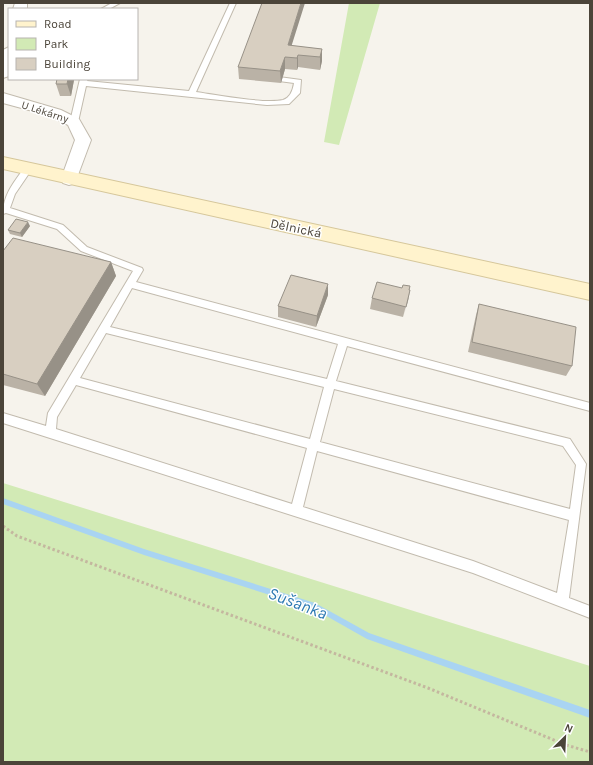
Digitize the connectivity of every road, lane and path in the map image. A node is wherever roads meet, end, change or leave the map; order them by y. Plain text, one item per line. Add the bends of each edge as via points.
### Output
1 (117, 3) edge
2 (233, 3) edge
3 (106, 8) edge
4 (8, 55) edge
5 (3, 74) edge
6 (282, 79) edge
7 (83, 81) edge
8 (192, 94) junction
9 (3, 98) edge
10 (74, 122) junction
11 (3, 163) edge
12 (28, 168) junction
13 (69, 179) junction
14 (4, 210) edge
15 (130, 284) junction
16 (590, 292) edge
17 (104, 329) junction
18 (344, 341) junction
19 (73, 380) junction
20 (330, 384) junction
21 (590, 407) edge
22 (3, 418) edge
23 (51, 432) junction
24 (314, 446) junction
25 (296, 511) junction
26 (575, 516) junction
27 (3, 526) edge
28 (562, 602) junction
29 (590, 612) edge
30 (590, 752) edge

1 - 3 lane
2 - 8 lane
4 - 5 street
6 - 8 lane via 298,82 296,93 286,102 267,103
7 - 8 lane
7 - 10 lane
9 - 10 street, U Lékárny
10 - 13 street, U Lékárny via 83,140
11 - 12 main road, Dělnická
12 - 13 main road, Dělnická
12 - 14 lane via 11,193
13 - 16 main road, Dělnická
14 - 15 lane via 60,227 84,249 139,270
15 - 17 lane
15 - 18 lane
17 - 19 lane
17 - 20 lane
18 - 20 lane
18 - 21 lane
19 - 23 lane via 52,416
19 - 24 lane
20 - 24 lane
20 - 26 lane via 566,442 581,464
22 - 23 lane
23 - 25 lane
24 - 25 lane
24 - 26 lane
25 - 28 lane via 473,567
26 - 28 lane
27 - 30 path via 17,536 428,688 566,745
28 - 29 lane

